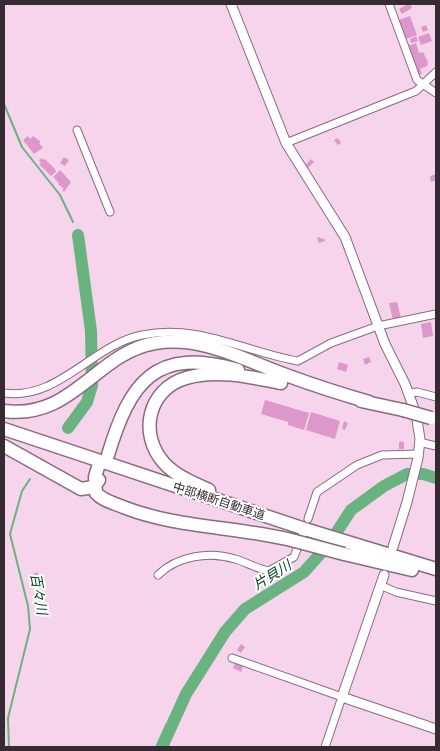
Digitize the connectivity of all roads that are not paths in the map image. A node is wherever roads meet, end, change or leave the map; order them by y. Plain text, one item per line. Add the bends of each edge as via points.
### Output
1 (231, 4) edge
2 (388, 4) edge
3 (436, 72) edge
4 (423, 85) junction
5 (436, 93) edge
6 (77, 130) dead end
7 (286, 142) junction
8 (110, 212) dead end
9 (436, 314) edge
10 (378, 326) junction
11 (283, 379) junction
12 (4, 393) edge
13 (409, 393) junction
14 (436, 397) edge
15 (4, 412) edge
16 (433, 418) edge
17 (4, 429) edge
18 (419, 442) junction
19 (4, 446) edge
20 (436, 446) edge
21 (105, 454) dead end
22 (418, 456) junction
23 (101, 468) dead end
24 (95, 485) junction
25 (305, 530) junction
26 (395, 552) junction
27 (436, 569) edge
28 (384, 575) dead end
29 (436, 575) edge
30 (158, 576) dead end
31 (380, 585) junction
32 (436, 601) edge
33 (232, 658) dead end
34 (342, 696) junction
35 (436, 729) edge
36 (324, 747) edge

1 - 7 street
2 - 4 street via 415,76
3 - 4 street
4 - 5 street
4 - 7 street via 416,91
6 - 8 street
7 - 10 street via 346,237
9 - 10 street
10 - 12 street via 331,343 298,362 203,336 151,333 112,346 44,388 24,394
10 - 13 street
11 - 15 highway via 212,347 174,341 154,343 117,358 66,398 48,406
11 - 16 highway, bridge
11 - 21 highway via 210,357 184,356 169,360 150,369 131,386 118,408
11 - 25 highway via 219,375 178,381 164,390 152,408 150,439 165,464 195,484
13 - 14 street
13 - 18 street via 416,414
17 - 25 highway, 中部横断自動車道
18 - 20 street
18 - 22 street
19 - 24 highway via 80,489
22 - 25 street via 382,455 357,465 317,492
22 - 26 street
23 - 24 highway
24 - 25 highway via 101,498 160,519 255,532
25 - 26 highway, 中部横断自動車道
25 - 29 highway, bridge via 344,554
25 - 30 street via 294,557 269,571 223,556 203,555 172,565
26 - 27 highway, 中部横断自動車道
28 - 31 street
31 - 32 street
31 - 34 street
33 - 34 street
34 - 35 street
34 - 36 street

